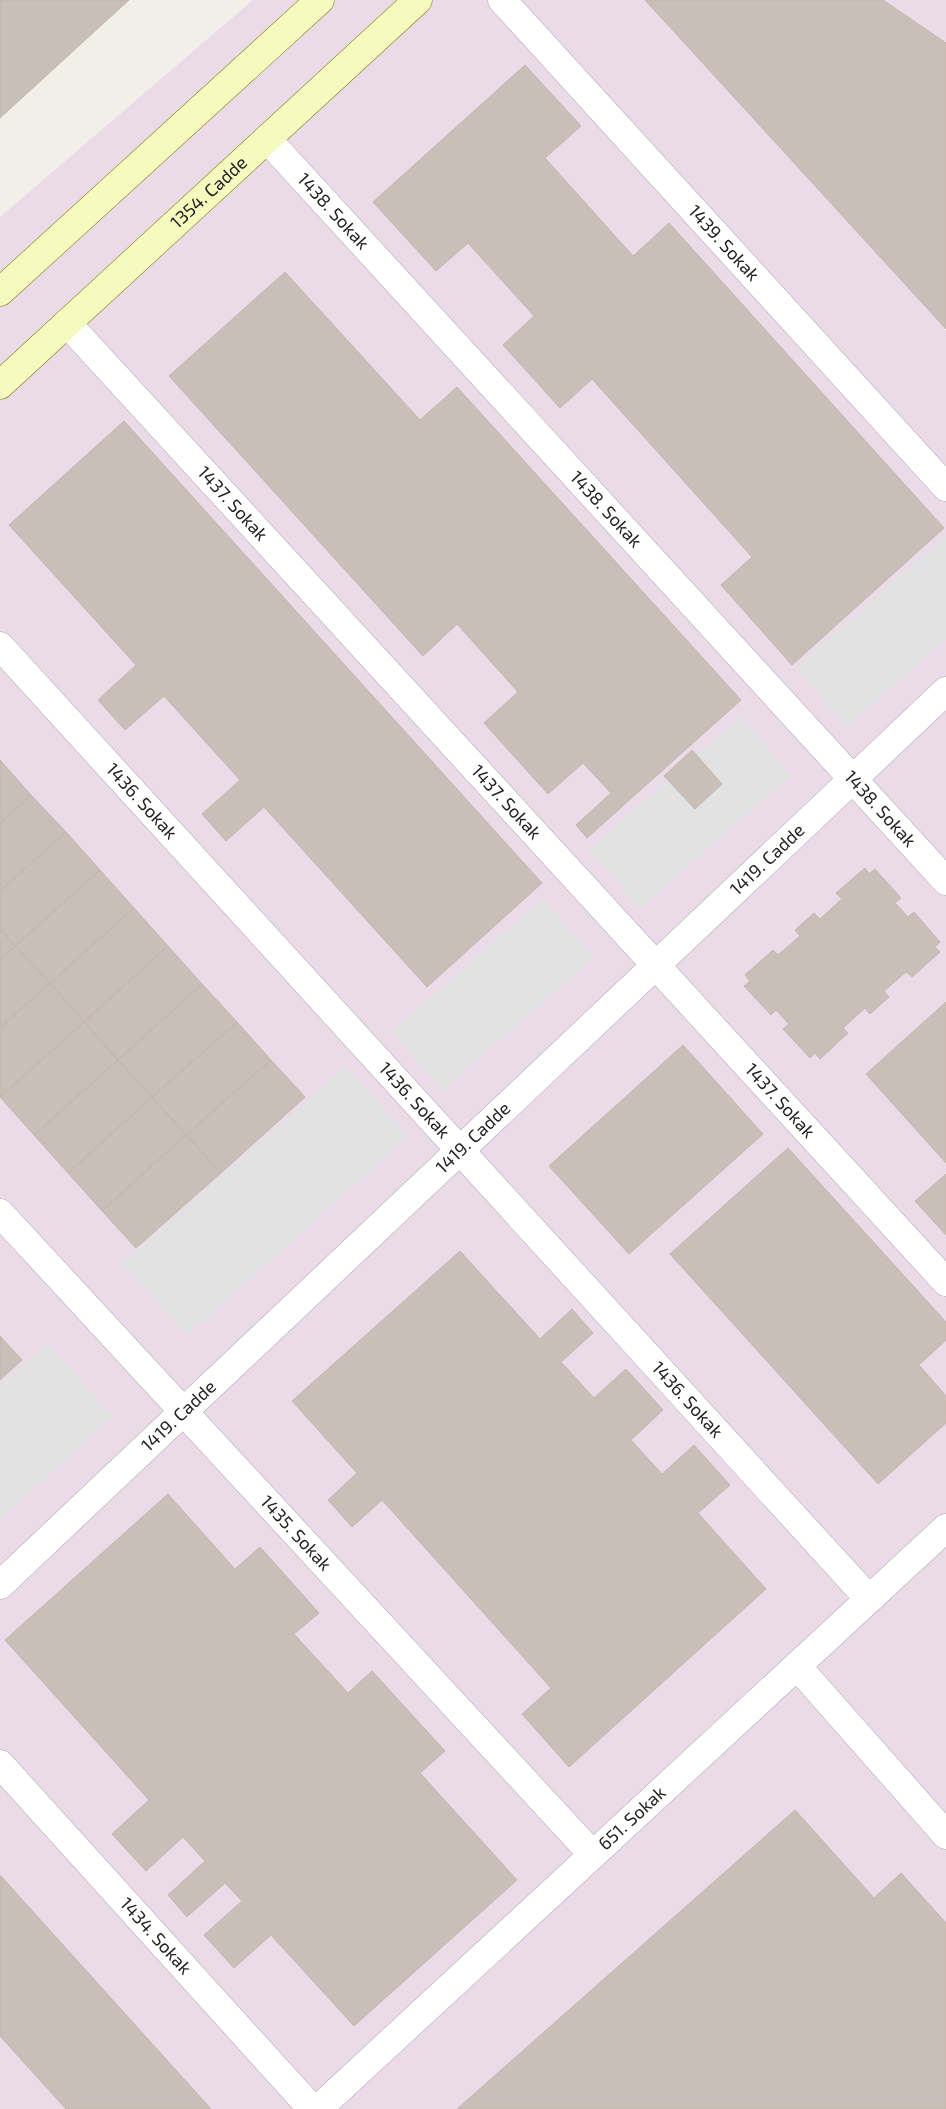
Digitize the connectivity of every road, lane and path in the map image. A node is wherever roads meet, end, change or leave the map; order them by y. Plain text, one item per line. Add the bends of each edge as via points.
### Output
1 (320, 0) edge
2 (418, 0) edge
3 (502, 0) edge
4 (267, 139) junction
5 (0, 292) edge
6 (67, 324) junction
7 (0, 385) edge
8 (946, 487) edge
9 (0, 646) edge
10 (946, 690) edge
11 (854, 779) junction
12 (946, 881) edge
13 (657, 966) junction
14 (460, 1151) junction
15 (0, 1213) edge
16 (946, 1282) edge
17 (184, 1412) junction
18 (946, 1528) edge
19 (0, 1585) edge
20 (869, 1599) junction
21 (797, 1666) junction
22 (0, 1764) edge
23 (946, 1835) edge
24 (593, 1855) junction
25 (312, 2109) edge
26 (318, 2109) edge

1 - 5 main road
2 - 4 main road, 1354. Cadde
3 - 8 street, 1439. Sokak
4 - 6 main road, 1354. Cadde
4 - 11 street, 1438. Sokak
6 - 7 main road, 1354. Cadde
6 - 13 street, 1437. Sokak
9 - 14 street, 1436. Sokak
10 - 11 street, 1419. Cadde
11 - 12 street, 1438. Sokak
11 - 13 street, 1419. Cadde
13 - 14 street, 1419. Cadde
13 - 16 street, 1437. Sokak
14 - 17 street, 1419. Cadde
14 - 20 street, 1436. Sokak
15 - 17 street, 1435. Sokak
17 - 19 street, 1419. Cadde
17 - 24 street, 1435. Sokak
18 - 20 street, 651. Sokak
20 - 21 street, 651. Sokak
21 - 23 street
21 - 24 street, 651. Sokak
22 - 25 street, 1434. Sokak
24 - 26 street, 651. Sokak

